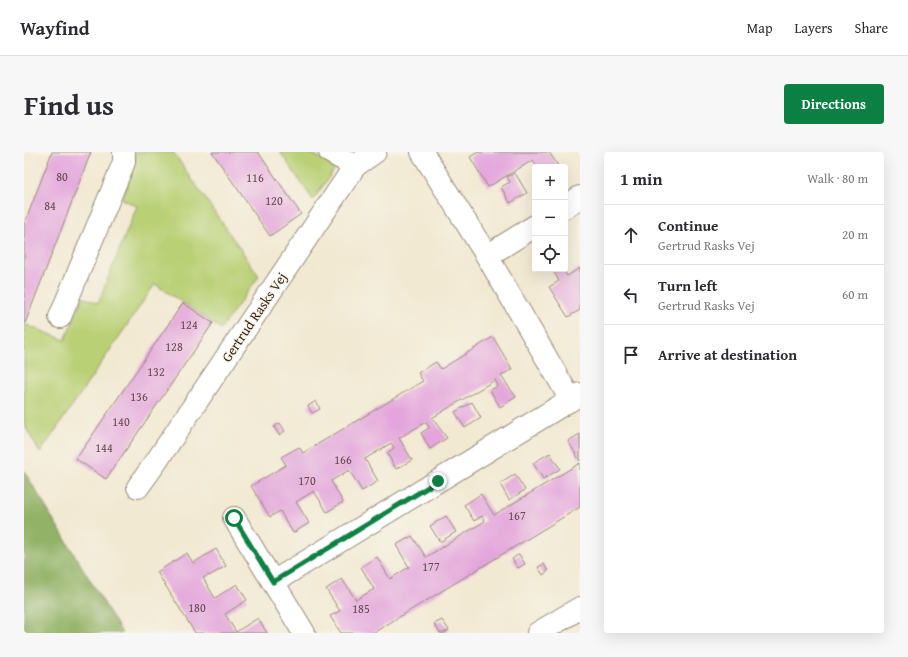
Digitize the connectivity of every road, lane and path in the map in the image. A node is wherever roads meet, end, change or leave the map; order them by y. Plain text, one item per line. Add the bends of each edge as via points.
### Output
1 (124, 152) edge
2 (330, 152) edge
3 (375, 152) edge
4 (422, 152) edge
5 (355, 166) junction
6 (580, 197) edge
7 (568, 204) edge
8 (532, 228) edge
9 (487, 256) junction
10 (60, 317) dead end
11 (576, 397) edge
12 (138, 487) dead end
13 (234, 518) dead end
14 (273, 582) junction
15 (580, 608) edge
16 (304, 633) edge
17 (538, 633) edge

1 - 10 street via 124,162
2 - 5 street
3 - 5 street, Gertrud Rasks Vej
4 - 9 street
5 - 12 street, Gertrud Rasks Vej
6 - 7 street
8 - 9 street
9 - 11 street
11 - 14 street
13 - 14 street
14 - 16 street
15 - 17 street

